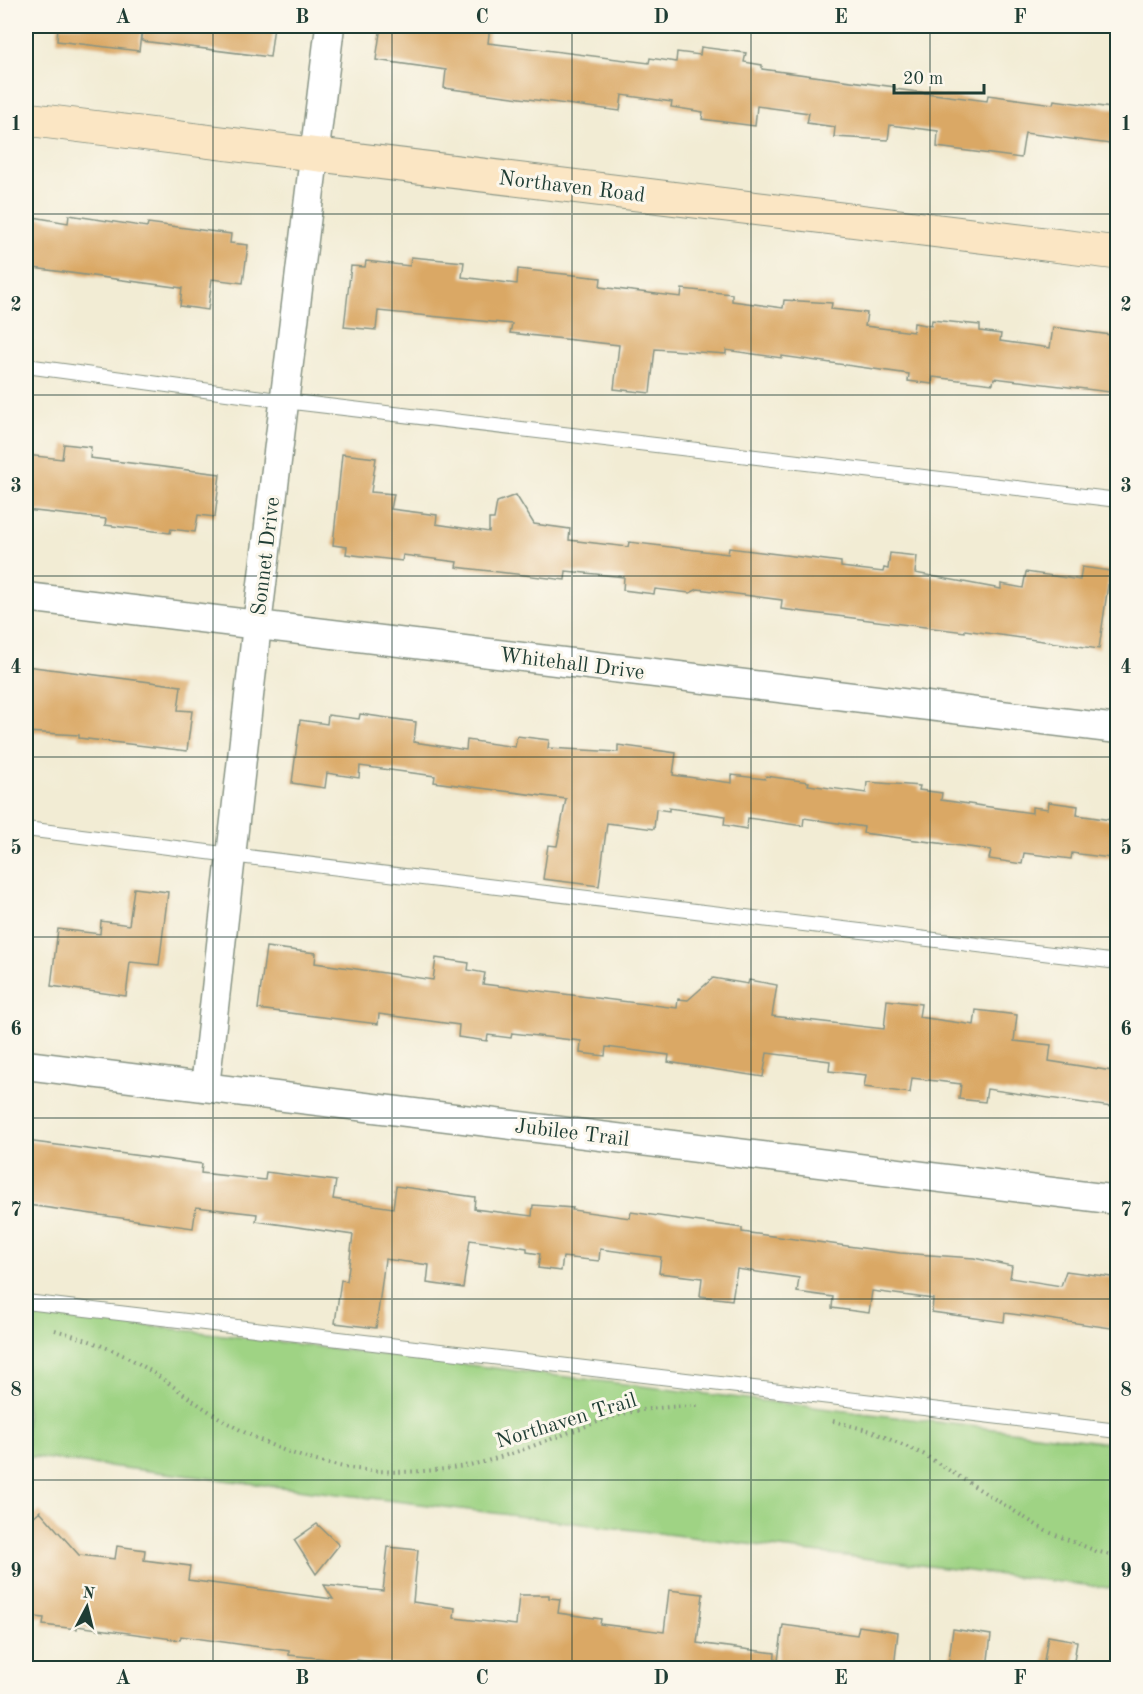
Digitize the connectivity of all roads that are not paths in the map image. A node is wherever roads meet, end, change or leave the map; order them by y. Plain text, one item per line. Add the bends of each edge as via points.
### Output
1 (330, 26) edge
2 (26, 119) edge
3 (315, 154) junction
4 (1118, 253) edge
5 (26, 366) edge
6 (285, 401) junction
7 (1118, 500) edge
8 (26, 597) edge
9 (257, 624) junction
10 (1118, 729) edge
11 (26, 829) edge
12 (231, 855) junction
13 (1118, 962) edge
14 (26, 1065) edge
15 (205, 1087) junction
16 (1118, 1200) edge
17 (26, 1302) edge
18 (1118, 1431) edge

1 - 3 street, Sonnet Drive
2 - 3 street, Northaven Road
3 - 4 street, Northaven Road
3 - 6 street, Sonnet Drive
5 - 6 lane
6 - 7 lane
6 - 9 street, Sonnet Drive
8 - 9 street, Whitehall Drive
9 - 10 street, Whitehall Drive
9 - 12 street, Sonnet Drive
11 - 12 lane
12 - 13 lane
12 - 15 street, Sonnet Drive
14 - 15 street, Jubilee Trail
15 - 16 street, Jubilee Trail
17 - 18 lane

